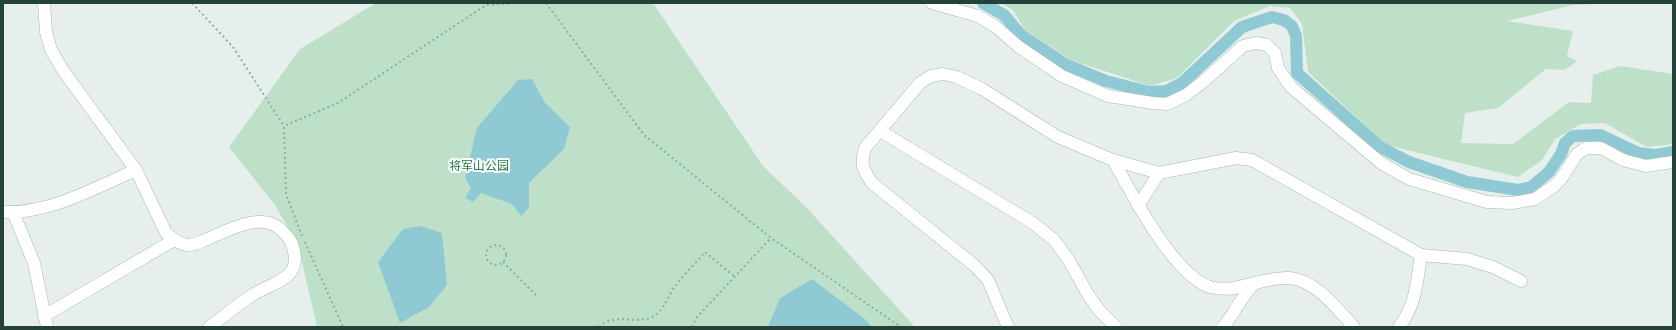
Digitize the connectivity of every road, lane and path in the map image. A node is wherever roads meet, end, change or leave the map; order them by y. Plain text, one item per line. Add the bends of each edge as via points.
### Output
1 (44, 3) edge
2 (192, 3) edge
3 (518, 3) edge
4 (546, 3) edge
5 (932, 3) edge
6 (284, 126) junction
7 (880, 131) junction
8 (1113, 160) junction
9 (1673, 162) edge
10 (136, 170) junction
11 (1159, 173) junction
12 (1138, 206) junction
13 (8, 212) edge
14 (771, 238) junction
15 (174, 240) junction
16 (1421, 256) junction
17 (503, 262) junction
18 (735, 277) junction
19 (1521, 281) dead end
20 (1256, 283) junction
21 (537, 296) dead end
22 (45, 322) edge
23 (209, 327) edge
24 (343, 327) edge
25 (599, 327) edge
26 (692, 327) edge
27 (901, 327) edge
28 (1008, 327) edge
29 (1116, 327) edge
30 (1223, 327) edge
31 (1354, 327) edge
32 (1399, 327) edge

1 - 10 street via 46,32 51,50 64,72
2 - 6 path via 233,46
3 - 6 path via 486,5 338,102
4 - 14 path via 644,135
5 - 9 street via 978,16 1062,76 1108,96 1153,103 1167,104 1186,95 1243,46 1256,42 1267,45 1275,54 1278,68 1291,88 1381,163 1409,179 1487,202 1512,203 1535,199 1557,183 1577,154 1586,148 1601,148 1623,160 1646,166
6 - 24 path via 286,194
7 - 8 street via 920,83 931,76 943,74 957,77 982,90 1058,137
7 - 28 street via 865,148 862,158 864,171 872,183 988,280
7 - 29 street via 1033,223 1054,240 1092,301
8 - 11 street
8 - 12 street
10 - 13 street via 41,209
10 - 15 street via 166,233
11 - 12 street
11 - 16 street via 1236,158 1252,160
12 - 20 street via 1176,260 1192,276 1208,286 1227,290
13 - 22 street via 34,263
14 - 18 path
14 - 27 path
15 - 22 street
15 - 23 street via 187,245 198,243 253,222 265,221 278,226 290,239 296,255 293,270 281,282 252,295
16 - 19 street via 1467,260
16 - 32 street via 1412,304
17 - 17 path via 506,257 502,248 494,246 488,249 487,258 491,264
17 - 21 path
18 - 25 path via 705,252 676,284 664,305 653,316 641,320 612,319
18 - 26 path via 697,317
20 - 30 street via 1247,290
20 - 31 street via 1274,278 1291,278 1307,283 1326,298

